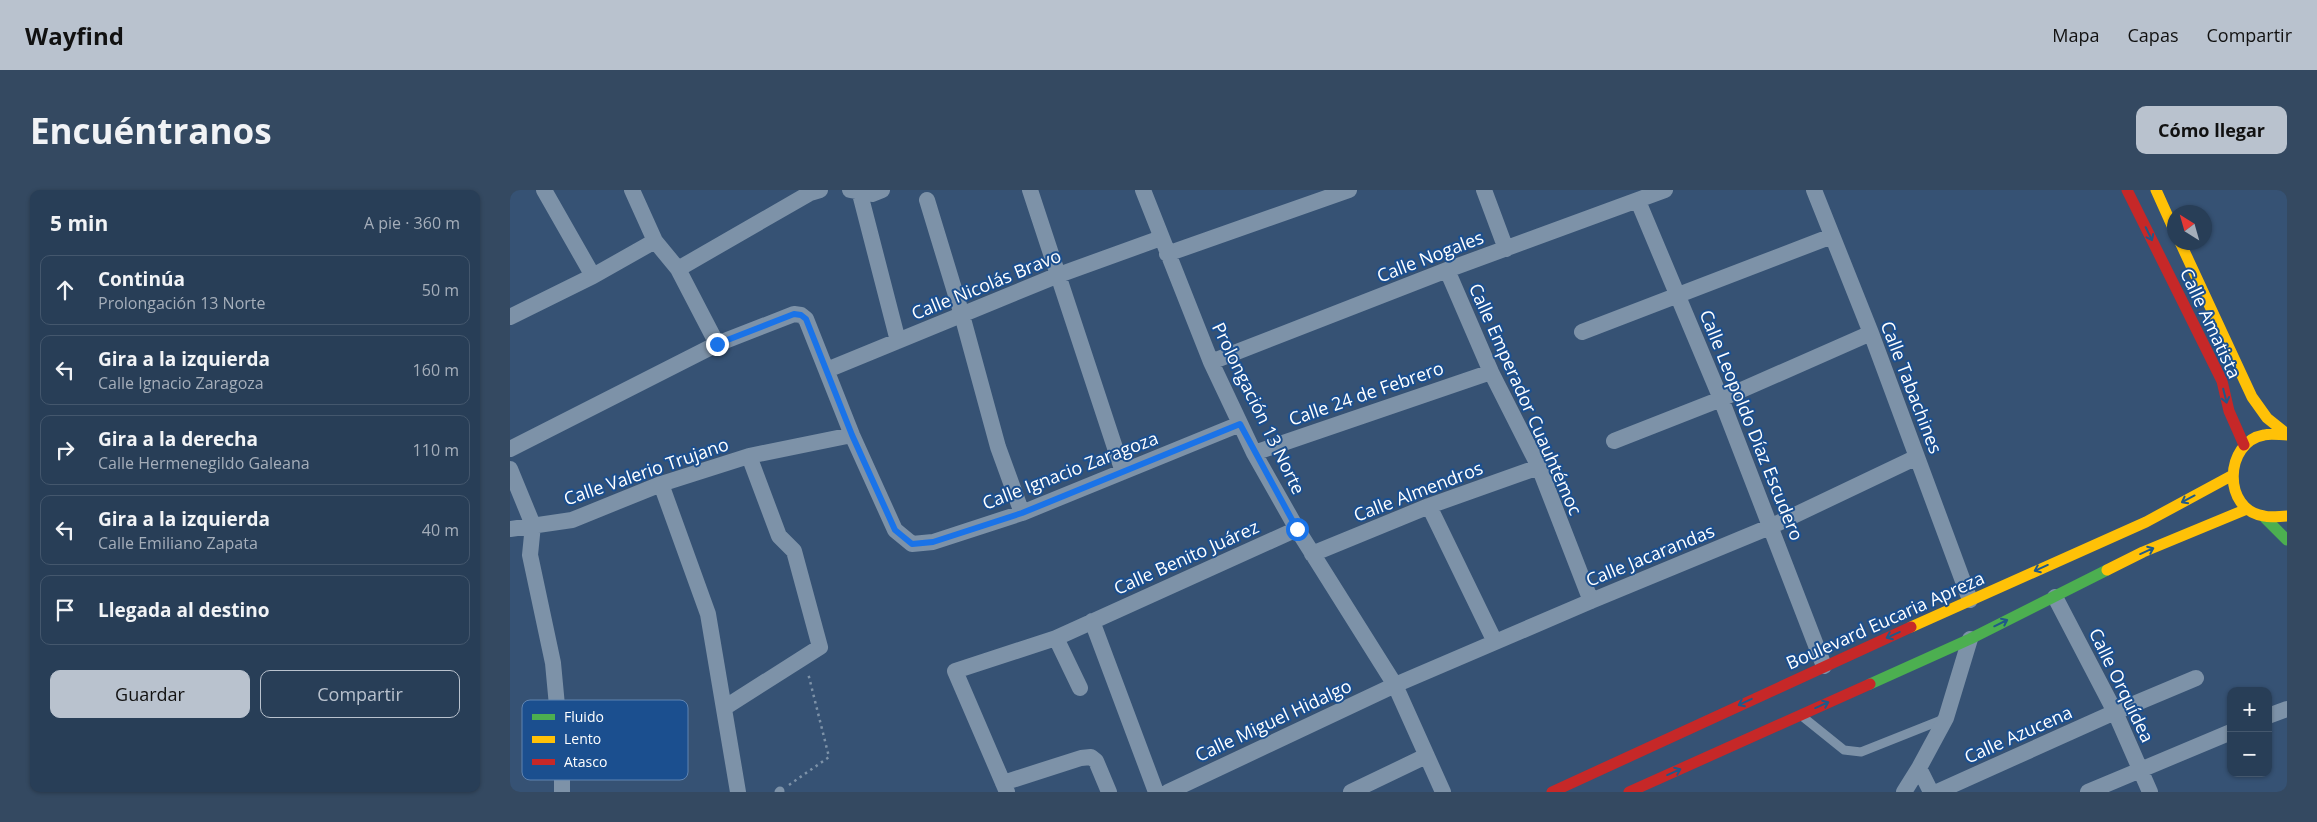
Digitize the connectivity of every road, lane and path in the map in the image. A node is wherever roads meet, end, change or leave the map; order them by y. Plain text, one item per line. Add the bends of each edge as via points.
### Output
1 (544, 190) edge
2 (632, 190) edge
3 (820, 190) edge
4 (882, 190) edge
5 (1030, 190) edge
6 (1143, 190) edge
7 (1349, 190) edge
8 (1484, 190) edge
9 (1664, 190) edge
10 (1814, 190) edge
11 (2128, 190) edge
12 (2156, 190) edge
13 (856, 191) edge
14 (927, 200) dead end
15 (1638, 201) junction
16 (2167, 214) edge
17 (1832, 236) junction
18 (655, 240) junction
19 (1164, 246) junction
20 (1506, 249) junction
21 (2184, 250) edge
22 (678, 269) junction
23 (1447, 270) junction
24 (592, 276) junction
25 (1056, 276) junction
26 (1678, 297) junction
27 (512, 311) edge
28 (962, 315) junction
29 (1582, 332) dead end
30 (1871, 333) junction
31 (898, 340) junction
32 (717, 344) junction
33 (1211, 362) junction
34 (827, 370) junction
35 (1491, 372) junction
36 (1722, 398) junction
37 (1240, 424) junction
38 (2287, 434) edge
39 (852, 435) junction
40 (1614, 441) dead end
41 (2244, 445) junction
42 (510, 448) edge
43 (1254, 453) junction
44 (749, 456) junction
45 (1917, 457) junction
46 (1539, 467) junction
47 (510, 469) edge
48 (1123, 472) junction
49 (2231, 476) junction
50 (661, 484) junction
51 (1429, 506) junction
52 (2247, 509) junction
53 (1022, 513) junction
54 (2287, 516) edge
55 (2265, 518) junction
56 (533, 525) junction
57 (1772, 526) junction
58 (510, 529) edge
59 (1297, 529) junction
60 (2287, 540) edge
61 (1312, 554) junction
62 (2055, 597) junction
63 (1970, 600) junction
64 (1591, 601) junction
65 (1092, 621) junction
66 (1056, 638) junction
67 (1970, 639) junction
68 (1495, 642) junction
69 (804, 657) junction
70 (1824, 666) junction
71 (2196, 678) dead end
72 (1395, 685) junction
73 (1080, 688) dead end
74 (556, 700) edge
75 (724, 708) junction
76 (2287, 708) edge
77 (2115, 712) junction
78 (2272, 714) edge
79 (1801, 715) junction
80 (1946, 718) junction
81 (2227, 734) edge
82 (1426, 756) junction
83 (1919, 768) junction
84 (2139, 769) junction
85 (1005, 787) edge
86 (738, 792) edge
87 (780, 792) edge
88 (1109, 792) edge
89 (1156, 792) edge
90 (1168, 792) edge
91 (1351, 792) edge
92 (1443, 792) edge
93 (1552, 792) edge
94 (1629, 792) edge
95 (1904, 792) edge
96 (1931, 792) edge
97 (1937, 792) edge
98 (2088, 792) edge
99 (2150, 792) edge

1 - 24 street
2 - 18 street
3 - 22 street
4 - 13 street via 872,194
5 - 25 street
6 - 19 street, Prolongación 13 Norte
7 - 19 street, Calle Nicolás Bravo
8 - 20 street
9 - 15 street, Calle Nogales
10 - 17 street, Calle Tabachines
11 -> 41 main road, Calle Amatista via 2222,381 2232,420
12 - 16 main road
13 - 31 street
14 - 28 street
15 - 20 street, Calle Nogales
15 - 26 street, Calle Leopoldo Díaz Escudero
17 - 26 street
17 - 30 street, Calle Tabachines
18 - 22 street
18 - 24 street
19 - 25 street, Calle Nicolás Bravo
19 - 33 street, Prolongación 13 Norte
20 - 23 street, Calle Nogales
21 - 38 main road, Calle Amatista via 2252,397 2267,418
22 - 32 street
23 - 33 street, Calle Nogales
23 - 35 street, Calle Emperador Cuauhtémoc
24 - 27 street
25 - 28 street, Calle Nicolás Bravo
25 - 48 street
26 - 29 street
26 - 36 street, Calle Leopoldo Díaz Escudero
28 - 31 street, Calle Nicolás Bravo
28 - 53 street via 998,447
30 - 36 street
30 - 45 street, Calle Tabachines
31 - 34 street, Calle Nicolás Bravo
32 - 34 street via 794,314 801,315 806,319
32 - 42 street
33 - 37 street, Prolongación 13 Norte
34 - 39 street
35 - 43 street, Calle 24 de Febrero
35 - 46 street, Calle Emperador Cuauhtémoc
36 - 40 street
36 - 57 street, Calle Leopoldo Díaz Escudero
37 - 43 street, Prolongación 13 Norte
37 - 48 street, Calle Ignacio Zaragoza
38 - 41 main road via 2265,434
39 - 44 street, Calle Valerio Trujano
39 - 53 street, Calle Ignacio Zaragoza via 895,530 912,544 933,542
41 - 49 main road via 2234,459
43 - 59 street, Prolongación 13 Norte
44 - 50 street, Calle Valerio Trujano
44 - 69 street via 779,536 794,551 820,647
45 - 57 street, Calle Jacarandas
45 - 63 street, Calle Tabachines
46 - 51 street, Calle Almendros
46 - 64 street, Calle Emperador Cuauhtémoc
47 - 56 street
48 - 53 street, Calle Ignacio Zaragoza
49 - 52 main road via 2238,500
49 -> 63 main road, Boulevard Eucaria Apreza via 2146,522
50 - 56 street, Calle Valerio Trujano via 572,520
50 - 75 street via 708,614
51 - 61 street, Calle Almendros
51 - 68 street
52 - 55 main road
62 -> 52 main road via 2143,552
54 - 55 main road
55 - 60 main road
56 - 58 street, Calle Valerio Trujano
56 - 74 street via 530,555 553,663
57 - 64 street, Calle Jacarandas
57 - 70 street, Calle Leopoldo Díaz Escudero
59 - 61 street, Prolongación 13 Norte
59 - 65 street, Calle Benito Juárez
61 - 72 street, Prolongación 13 Norte
67 -> 62 main road
62 - 77 street, Calle Orquídea
63 -> 70 main road, Boulevard Eucaria Apreza
64 - 68 street, Calle Jacarandas
65 - 66 street, Calle Benito Juárez
65 - 89 street
66 - 73 street
66 - 85 street, Calle Benito Juárez via 955,671
79 -> 67 main road
67 - 80 street
68 - 72 street, Calle Jacarandas
69 - 75 street
69 - 87 path via 828,757
70 -> 93 main road, Boulevard Eucaria Apreza
71 - 77 street, Calle Azucena
72 - 82 street, Prolongación 13 Norte
72 - 90 street, Calle Miguel Hidalgo
75 - 86 street
76 - 78 street
77 - 84 street, Calle Orquídea
77 - 97 street, Calle Azucena
79 - 80 lane via 1844,750 1860,752
94 -> 79 main road
80 - 83 street
81 - 84 street
82 - 91 street
82 - 92 street, Prolongación 13 Norte
83 - 95 street
83 - 96 street
84 - 98 street
84 - 99 street, Calle Orquídea
85 - 88 street via 1091,757 1096,761

